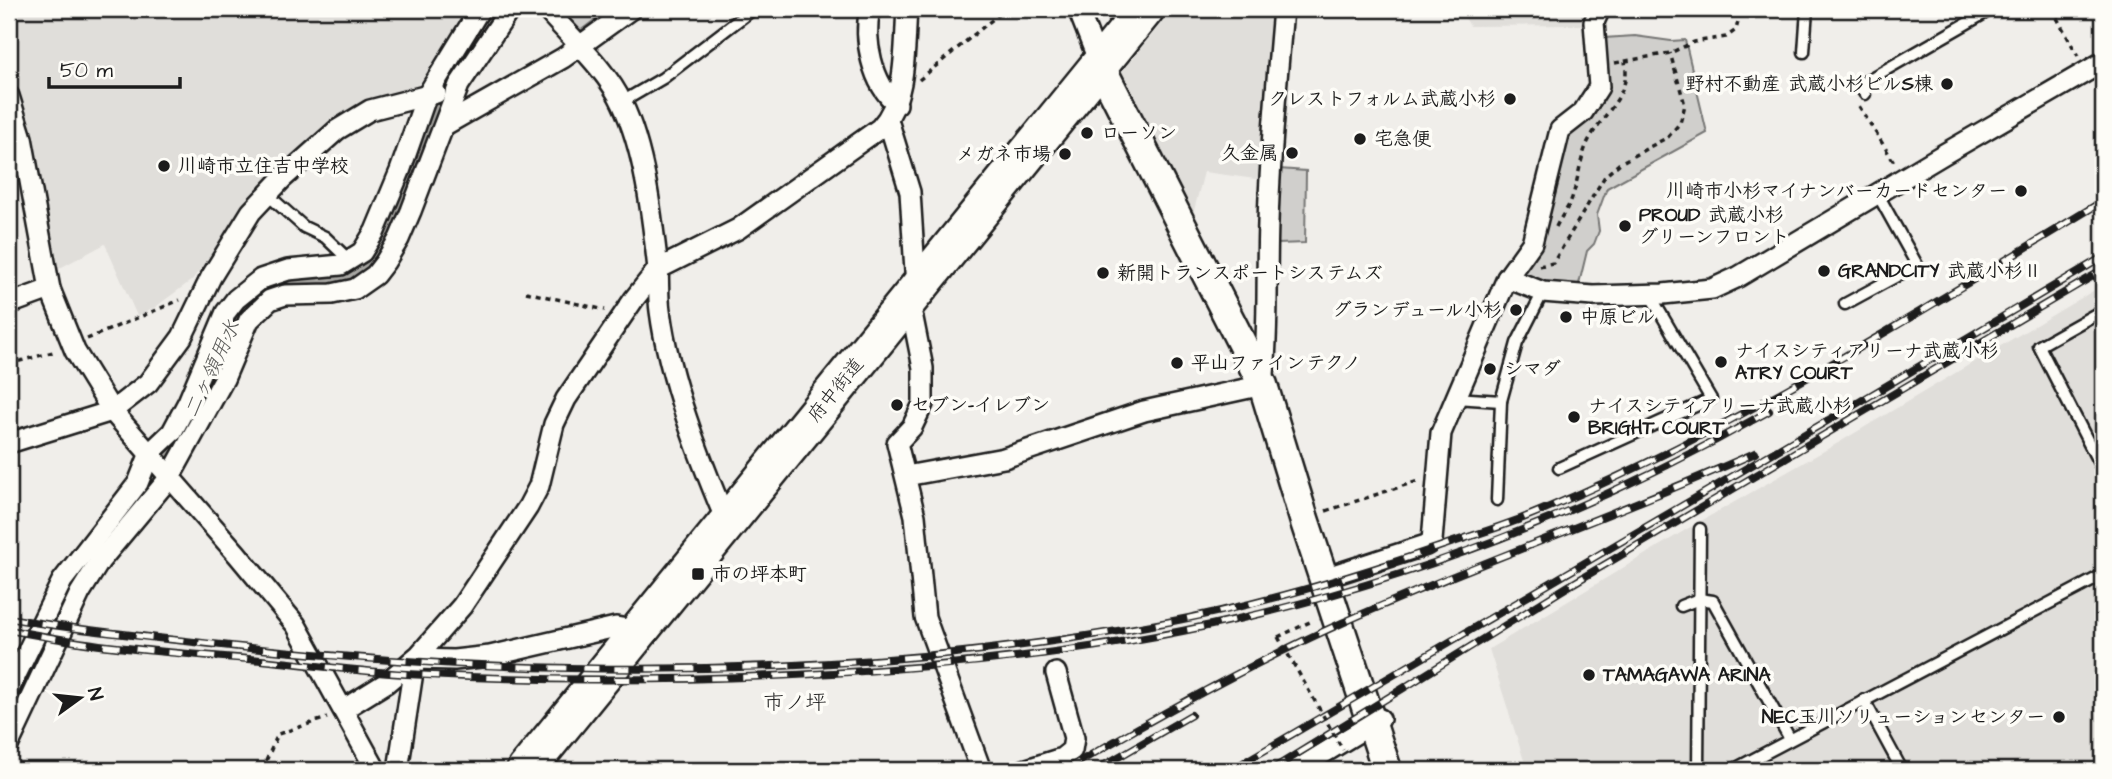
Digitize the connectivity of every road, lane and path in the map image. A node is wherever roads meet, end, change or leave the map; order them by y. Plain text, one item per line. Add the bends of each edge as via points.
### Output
1 (481, 9) edge
2 (510, 9) edge
3 (546, 9) edge
4 (631, 9) edge
5 (753, 9) edge
6 (870, 9) edge
7 (907, 9) edge
8 (1014, 9) edge
9 (1078, 9) edge
10 (1283, 9) edge
11 (1600, 9) edge
12 (1741, 9) edge
13 (1807, 9) edge
14 (1992, 9) edge
15 (2052, 9) edge
16 (1141, 11) edge
17 (579, 46) junction
18 (1804, 52) dead end
19 (1670, 53) junction
20 (1625, 62) junction
21 (1606, 64) dead end
22 (1100, 65) junction
23 (2095, 67) edge
24 (460, 85) junction
25 (1862, 89) joint
26 (9, 96) edge
27 (426, 97) junction
28 (622, 102) junction
29 (895, 107) junction
30 (444, 125) junction
31 (1903, 178) junction
32 (1877, 193) junction
33 (268, 195) junction
34 (1553, 233) dead end
35 (1543, 254) dead end
36 (351, 261) junction
37 (1528, 261) dead end
38 (1539, 265) junction
39 (658, 270) junction
40 (1536, 272) dead end
41 (211, 277) junction
42 (1507, 278) junction
43 (50, 289) junction
44 (526, 292) dead end
45 (1543, 292) junction
46 (1650, 295) junction
47 (911, 297) junction
48 (9, 304) edge
49 (1845, 304) dead end
50 (2103, 310) edge
51 (612, 331) junction
52 (74, 346) junction
53 (9, 364) edge
54 (1263, 385) junction
55 (1455, 398) junction
56 (1501, 401) junction
57 (112, 411) junction
58 (9, 443) edge
59 (150, 453) junction
60 (1559, 468) dead end
61 (2103, 471) edge
62 (1437, 475) junction
63 (170, 477) junction
64 (906, 477) junction
65 (1497, 500) dead end
66 (1304, 519) junction
67 (727, 523) junction
68 (1700, 529) dead end
69 (2103, 575) edge
70 (1324, 578) junction
71 (1699, 599) junction
72 (1681, 606) dead end
73 (1318, 618) dead end
74 (639, 631) junction
75 (415, 659) junction
76 (1056, 673) dead end
77 (9, 689) edge
78 (1864, 700) junction
79 (345, 711) junction
80 (1376, 721) junction
81 (1790, 739) junction
82 (9, 744) edge
83 (1343, 750) dead end
84 (262, 770) edge
85 (376, 770) edge
86 (398, 770) edge
87 (526, 770) edge
88 (981, 770) edge
89 (1024, 770) edge
90 (1296, 770) edge
91 (1387, 770) edge
92 (1698, 770) edge
93 (1733, 770) edge
94 (1902, 770) edge

1 - 27 street
2 - 24 street
3 - 17 street
4 - 17 street
5 - 28 lane via 663,78
6 - 29 street via 867,38 886,96
7 - 29 street
8 - 29 path via 999,14
9 - 22 street
10 - 54 street via 1271,144
11 - 42 street via 1594,22 1599,87 1583,112 1560,130 1532,243
12 - 19 path via 1736,30 1726,37 1694,42
13 - 18 lane
14 - 25 lane
15 - 23 path
16 - 22 highway, 府中街道
17 - 28 street
17 - 30 street
19 - 20 path
19 - 38 path via 1685,105 1680,123 1668,137 1605,176 1553,263
20 - 21 path
20 - 34 path via 1628,75 1619,98 1586,146 1569,203
22 - 47 highway, 府中街道
22 - 54 street
23 - 31 street
24 - 27 street
24 - 30 street
25 - 31 path via 1850,90
26 - 43 street via 22,138
27 - 33 street via 370,110 337,130
27 - 36 street via 375,231
28 - 39 street via 643,169
29 - 39 street via 872,134 738,229
29 - 47 street via 910,191
30 - 63 street via 399,239 375,275 355,289 285,295 258,310
31 - 32 street
32 - 46 street via 1712,289
32 - 49 lane via 1917,265
33 - 36 lane
33 - 41 street via 251,212
35 - 38 path
36 - 59 street via 276,272 236,299 172,432
37 - 38 path
38 - 40 path
39 - 51 street
39 - 67 street via 660,311 674,374
41 - 52 path via 173,303
41 - 57 street via 182,337 162,366
42 - 45 street
42 - 55 street
43 - 48 street
43 - 52 street
44 - 51 path via 605,309
45 - 46 street
45 - 56 lane via 1517,343
46 - 60 lane via 1711,399
47 - 64 street via 923,368 923,404 912,427 897,443
47 - 67 highway, 府中街道
50 - 61 lane via 2039,346
51 - 75 street via 554,424 539,486 528,507 462,606
52 - 53 path
52 - 57 street
54 - 64 street via 1144,411 1004,458
54 - 66 street
55 - 56 lane
55 - 62 street via 1441,433
56 - 65 lane
57 - 58 street
57 - 59 street
59 - 63 street
59 - 77 street via 138,483 62,581
62 - 66 path
62 - 70 street via 1432,541
63 - 79 street via 296,625
63 - 82 street via 100,561 80,593
64 - 88 street via 915,516 925,617
66 - 70 street
67 - 74 highway, 府中街道
68 - 71 lane
69 - 78 lane
70 - 80 street
71 - 72 lane
71 - 81 lane via 1713,601
71 - 92 lane
73 - 83 path, bridge via 1278,636
74 - 75 street via 616,627 490,656
74 - 87 highway, 府中街道
75 - 79 street
75 - 86 street
76 - 89 street via 1074,738 1072,750 1062,758
78 - 81 lane
78 - 94 lane
79 - 84 path via 278,734
79 - 85 street
80 - 90 street
80 - 91 street
81 - 93 lane

